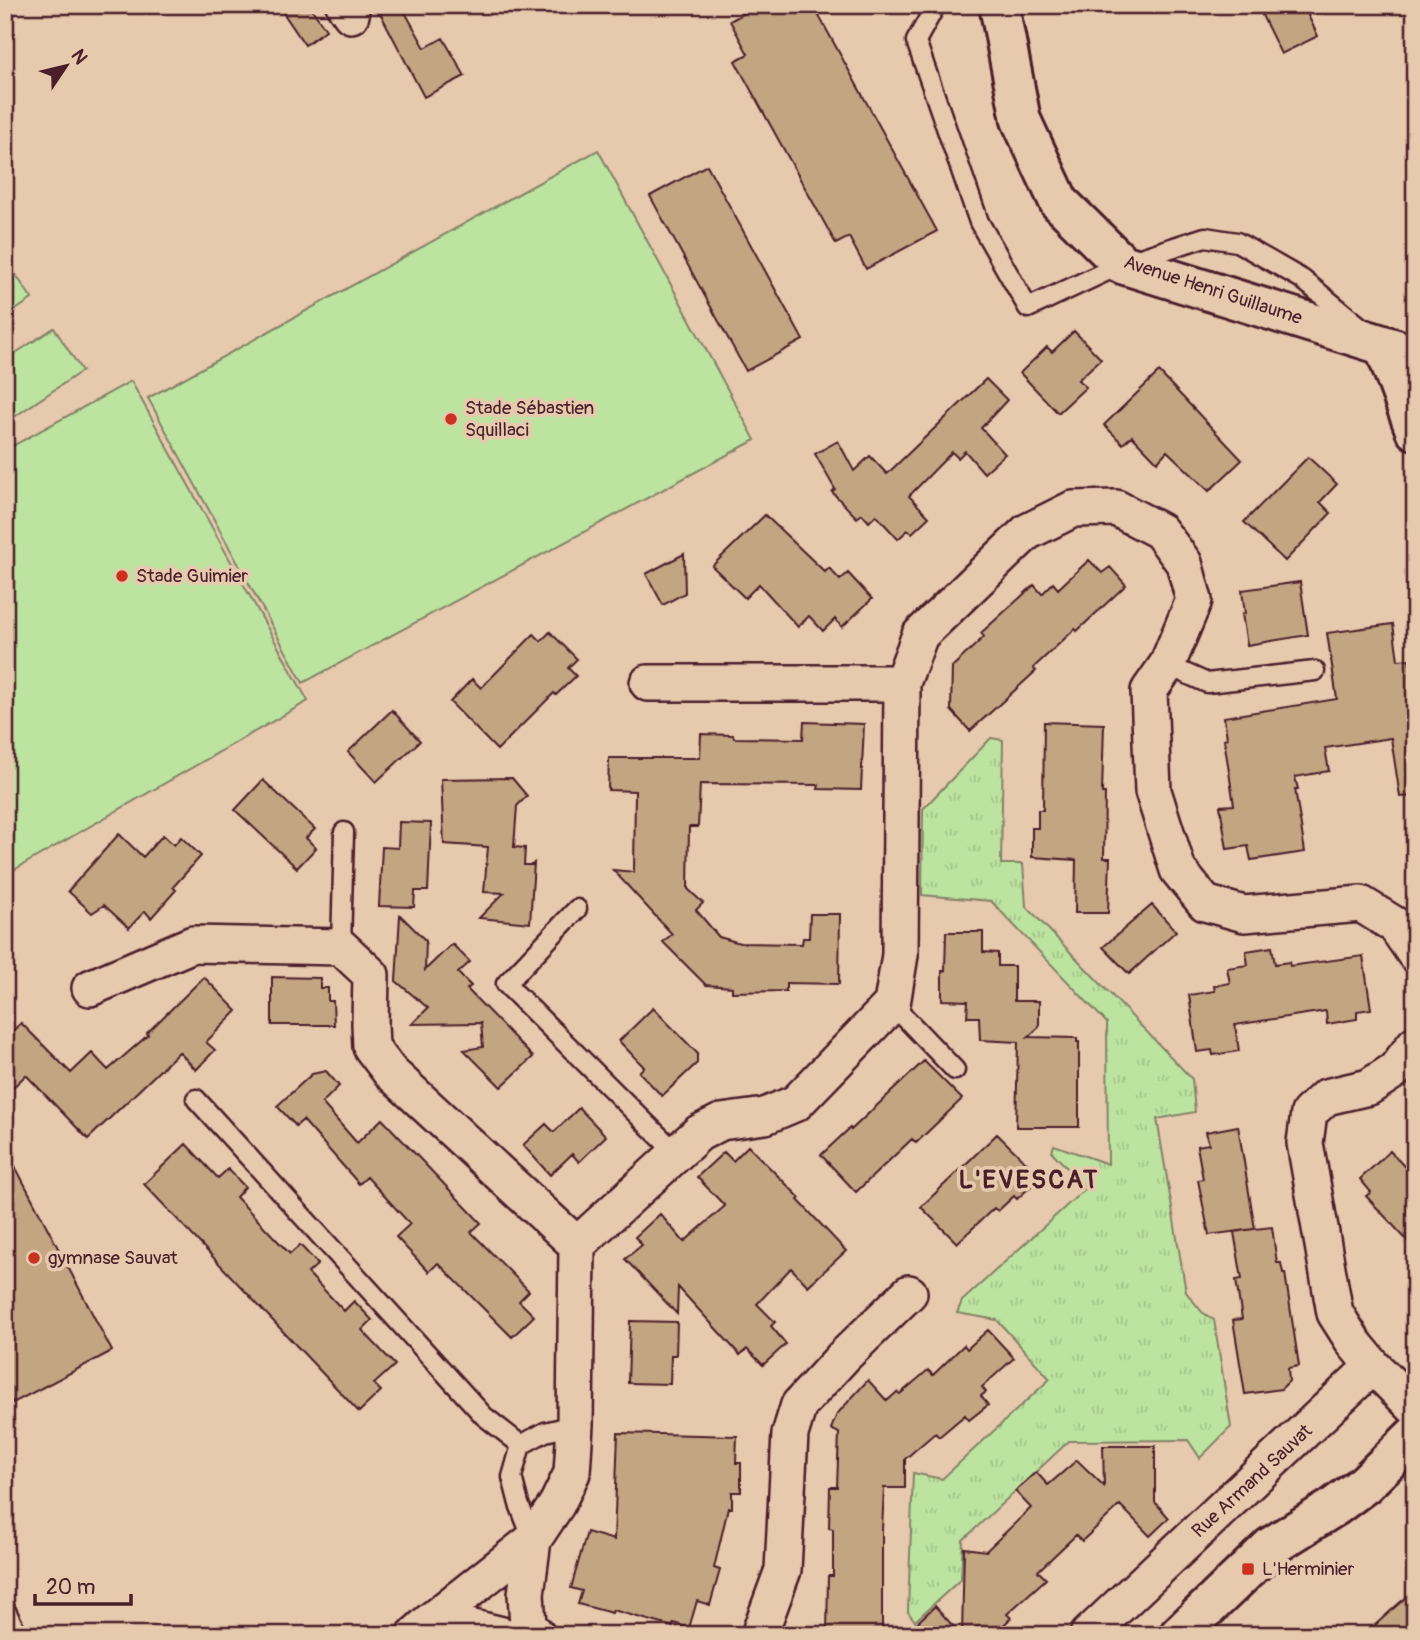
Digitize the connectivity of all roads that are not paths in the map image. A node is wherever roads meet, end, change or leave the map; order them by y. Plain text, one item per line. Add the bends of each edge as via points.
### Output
1 (936, 5) edge
2 (999, 5) edge
3 (1122, 264) junction
4 (1399, 351) edge
5 (1415, 430) edge
6 (1167, 665) junction
7 (1315, 671) dead end
8 (648, 683) dead end
9 (902, 683) junction
10 (344, 832) dead end
11 (578, 909) dead end
12 (341, 947) junction
13 (1415, 954) edge
14 (90, 988) dead end
15 (892, 1004) junction
16 (1415, 1044) edge
17 (955, 1070) dead end
18 (196, 1099) dead end
19 (677, 1154) junction
20 (577, 1245) junction
21 (909, 1293) dead end
22 (1373, 1366) junction
23 (1415, 1408) edge
24 (575, 1425) junction
25 (1415, 1435) edge
26 (521, 1445) junction
27 (533, 1540) junction
28 (5, 1609) edge
29 (421, 1629) edge
30 (18, 1635) edge
31 (502, 1635) edge
32 (537, 1635) edge
33 (759, 1635) edge
34 (1088, 1635) edge
35 (1179, 1635) edge

1 - 3 lane via 916,41 979,222 1028,307
2 - 3 street, Avenue Henri Guillaume via 1021,120 1059,202
3 - 4 street, Avenue Henri Guillaume
3 - 4 lane via 1205,237 1237,242 1302,279
4 - 5 street
6 - 7 lane via 1207,683
6 - 9 street via 1194,600 1184,562 1160,531 1116,508 1073,509 1027,532 920,635
6 - 13 street via 1149,691 1153,791 1178,870 1205,903 1244,914 1361,904 1395,925
8 - 9 street
9 - 15 street via 900,955
10 - 12 lane
11 - 19 lane via 506,984
12 - 14 street via 192,944
12 - 20 street via 371,975 371,1047 390,1072
15 - 17 lane
15 - 19 street via 796,1103 765,1116 721,1122 699,1133
16 - 22 street via 1395,1070 1369,1087 1326,1097 1309,1113 1306,1133 1335,1313
18 - 26 lane via 484,1416
19 - 20 street
20 - 24 street
21 - 33 street via 799,1405 790,1434 783,1570
22 - 23 street
22 - 34 street, Rue Armand Sauvat
24 - 26 lane via 545,1432
24 - 27 street via 572,1473
25 - 35 street via 1365,1484 1272,1546
26 - 27 lane via 512,1477
27 - 29 street
27 - 32 street via 526,1594 528,1625
28 - 30 lane
29 - 31 street via 453,1623

